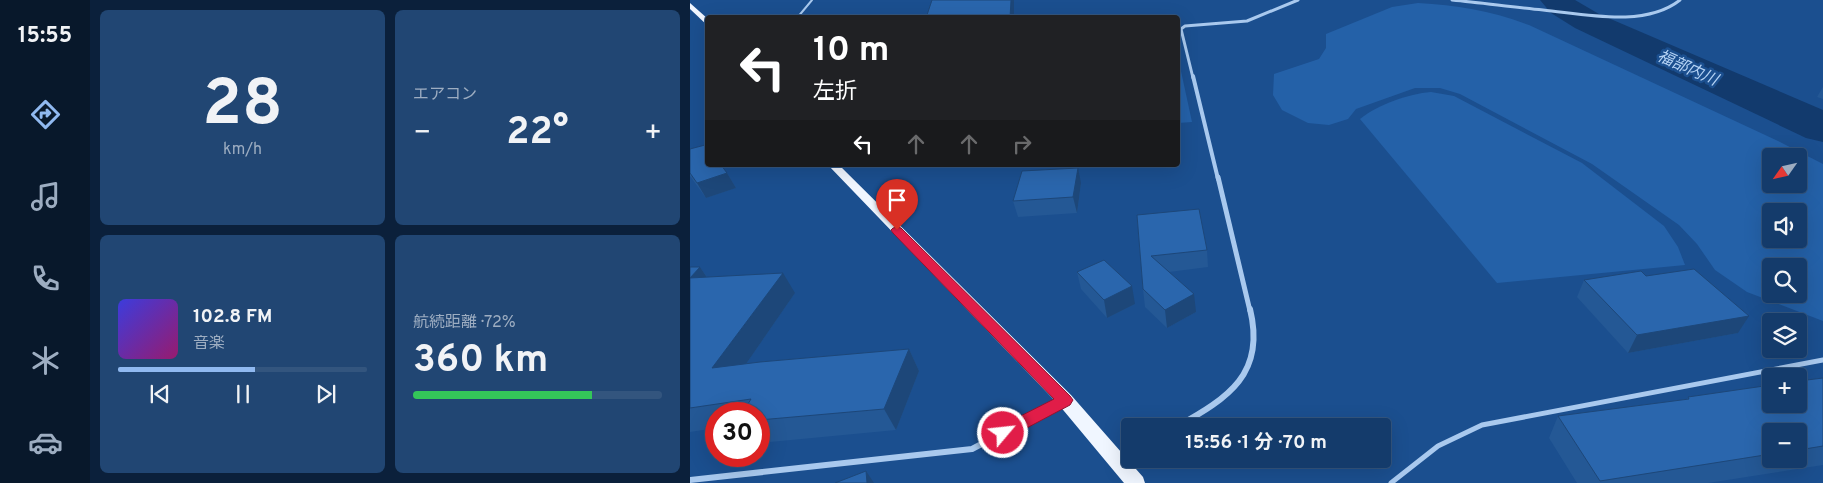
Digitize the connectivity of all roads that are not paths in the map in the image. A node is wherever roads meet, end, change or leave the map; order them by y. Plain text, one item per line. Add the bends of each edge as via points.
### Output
1 (812, 0) edge
2 (1298, 0) edge
3 (1452, 0) edge
4 (1680, 0) edge
5 (690, 5) edge
6 (800, 15) edge
7 (705, 21) edge
8 (836, 167) edge
9 (1823, 360) edge
10 (1065, 400) junction
11 (1192, 418) edge
12 (1121, 455) edge
13 (1129, 468) edge
14 (690, 480) edge
15 (1136, 483) edge
16 (1391, 483) edge

1 - 6 lane
2 - 11 street via 1247,21 1194,24 1181,29 1255,329 1253,353 1244,375 1221,401
3 - 4 street via 1633,16 1673,6
5 - 7 main road
8 - 10 main road
9 - 16 lane via 1482,425 1438,446
10 - 12 main road
10 - 14 street via 972,449
13 - 15 main road

